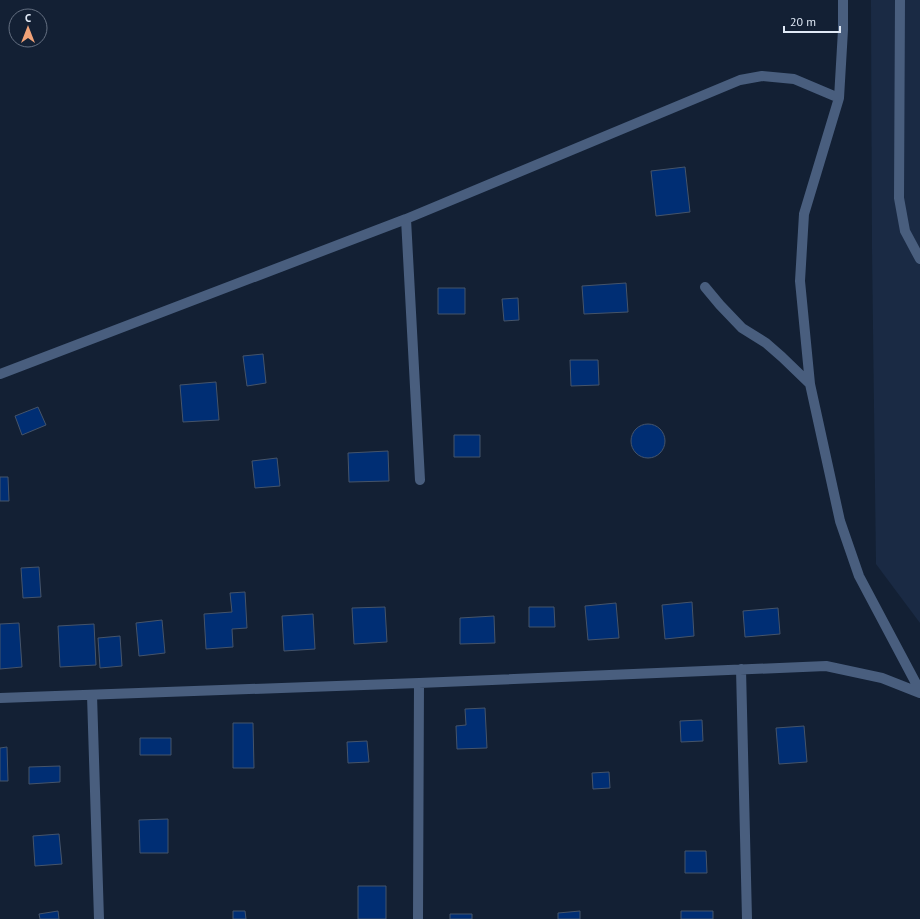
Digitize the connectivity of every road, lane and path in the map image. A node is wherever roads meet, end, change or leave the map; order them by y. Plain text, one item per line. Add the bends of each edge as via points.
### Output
1 (843, 0) edge
2 (900, 0) edge
3 (839, 98) junction
4 (406, 219) junction
5 (920, 259) edge
6 (705, 287) dead end
7 (0, 374) edge
8 (810, 384) junction
9 (420, 480) dead end
10 (741, 669) junction
11 (419, 683) junction
12 (920, 692) edge
13 (92, 695) junction
14 (0, 698) edge
15 (99, 919) edge
16 (418, 919) edge
17 (747, 919) edge

1 - 3 street
2 - 5 street via 899,198 905,231
3 - 4 street via 794,79 762,76 740,80
3 - 8 street via 804,214 800,281
4 - 7 street
4 - 9 street
6 - 8 street via 742,328 782,357
8 - 12 street via 840,521 859,576
10 - 11 street
10 - 12 street via 826,666 882,678
10 - 17 street
11 - 13 street
11 - 16 street
13 - 14 street
13 - 15 street

